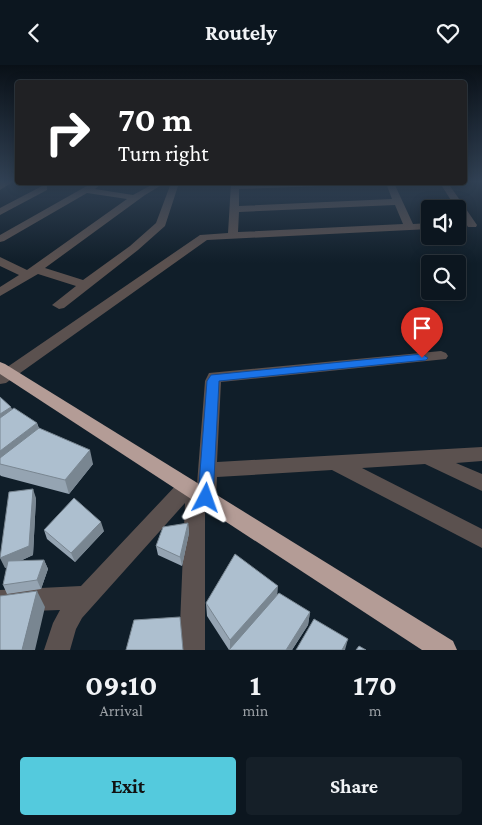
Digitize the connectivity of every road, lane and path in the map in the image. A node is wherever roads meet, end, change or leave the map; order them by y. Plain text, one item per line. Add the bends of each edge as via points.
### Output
1 (54, 208) edge
2 (121, 208) edge
3 (166, 208) edge
4 (250, 208) edge
5 (401, 208) edge
6 (464, 208) edge
7 (234, 209) joint
8 (0, 217) edge
9 (477, 225) edge
10 (23, 226) junction
11 (421, 226) edge
12 (409, 227) junction
13 (234, 235) junction
14 (0, 239) edge
15 (0, 261) edge
16 (32, 272) junction
17 (85, 285) junction
18 (0, 292) edge
19 (59, 305) dead end
20 (441, 356) dead end
21 (3, 373) edge
22 (482, 454) edge
23 (427, 457) junction
24 (334, 463) junction
25 (208, 470) junction
26 (482, 483) edge
27 (196, 492) junction
28 (482, 539) edge
29 (84, 597) junction
30 (0, 601) edge
31 (57, 650) edge
32 (192, 650) edge
33 (444, 650) edge

1 - 10 street
2 - 16 street
3 - 17 street via 161,224
4 - 7 street
5 - 12 street
6 - 9 street
7 - 13 street
8 - 10 street
10 - 14 street
11 - 12 street
12 - 13 street
13 - 21 street via 204,237
15 - 16 street
16 - 17 street
16 - 18 street
17 - 19 street
20 - 25 street via 215,377
21 - 27 highway
22 - 23 street
23 - 24 street
23 - 26 street
24 - 25 street
24 - 28 street
25 - 27 street
27 - 29 street
27 - 32 street
27 - 33 highway
29 - 30 street
29 - 31 street via 65,623

